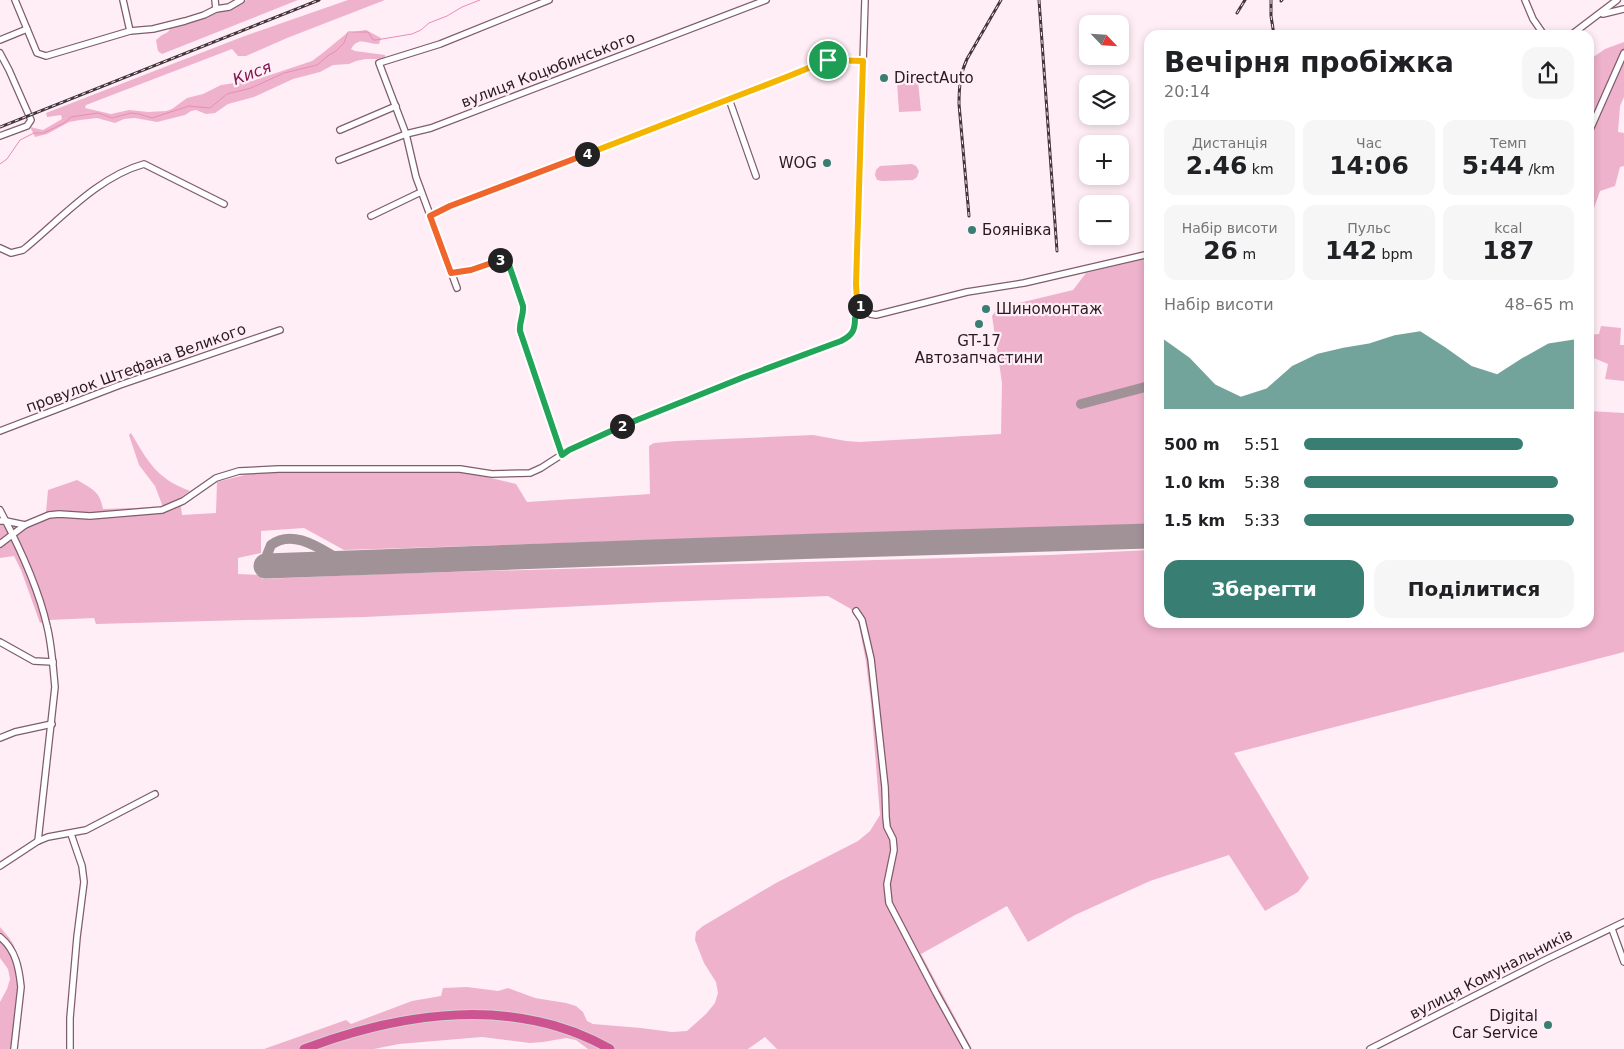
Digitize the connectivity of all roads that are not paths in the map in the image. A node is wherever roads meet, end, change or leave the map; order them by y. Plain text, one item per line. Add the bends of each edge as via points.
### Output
1 (15, 0) edge
2 (123, 0) edge
3 (215, 0) edge
4 (241, 0) edge
5 (549, 0) edge
6 (766, 0) edge
7 (865, 0) edge
8 (1525, 0) edge
9 (1617, 0) edge
10 (216, 9) junction
11 (1624, 9) edge
12 (1598, 16) junction
13 (27, 29) junction
14 (1541, 30) edge
15 (1578, 30) edge
16 (130, 31) junction
17 (0, 40) edge
18 (0, 53) edge
19 (1624, 53) edge
20 (863, 61) junction
21 (729, 99) junction
22 (396, 106) junction
23 (1594, 121) edge
24 (340, 130) dead end
25 (406, 134) junction
26 (0, 136) edge
27 (339, 160) dead end
28 (756, 176) dead end
29 (421, 192) junction
30 (224, 204) dead end
31 (371, 216) dead end
32 (430, 216) junction
33 (0, 248) edge
34 (1144, 255) edge
35 (451, 273) junction
36 (457, 288) dead end
37 (863, 310) junction
38 (280, 330) dead end
39 (0, 430) edge
40 (562, 455) junction
41 (0, 510) edge
42 (2, 520) edge
43 (25, 525) junction
44 (12, 535) junction
45 (0, 544) edge
46 (856, 611) dead end
47 (0, 642) edge
48 (53, 662) junction
49 (52, 724) junction
50 (0, 738) edge
51 (155, 794) dead end
52 (70, 834) junction
53 (38, 841) junction
54 (0, 866) edge
55 (1624, 922) edge
56 (1612, 928) junction
57 (0, 937) edge
58 (1624, 962) edge
59 (14, 1049) edge
60 (70, 1049) edge
61 (304, 1049) edge
62 (610, 1049) edge
63 (967, 1049) edge
64 (1370, 1049) edge

1 - 13 street
2 - 16 street
3 - 10 street
4 - 10 street via 229,7
5 - 22 street via 440,44 379,63
6 - 25 street, вулиця Коцюбинського via 431,128
7 - 20 street
8 - 14 street
9 - 12 street
10 - 16 street via 172,24
11 - 12 street
12 - 15 street
13 - 16 street via 37,53 46,56
13 - 17 street
18 - 26 street via 31,120 28,126
19 - 23 street
20 - 21 street via 826,60
20 - 37 street via 856,284 858,303
21 - 28 street
21 - 32 street
22 - 24 street
22 - 25 street
25 - 27 street, вулиця Коцюбинського
25 - 29 street
29 - 31 street
29 - 32 street
30 - 33 street via 144,164 89,193 23,250 11,253
32 - 35 street
34 - 37 street via 1024,283 967,292 876,315
35 - 36 street
35 - 40 street via 502,259 508,261 524,313 520,331
37 - 40 street via 855,318 853,333 841,341 631,422
38 - 39 street, провулок Штефана Великого
40 - 43 street via 527,473 492,474 460,469 243,470 216,478 183,501 162,510 90,516 53,514
41 - 42 street
42 - 43 street
42 - 44 street
43 - 44 street
44 - 45 street
44 - 48 street via 36,588 48,627
46 - 63 street via 862,620 871,659 887,827 894,844 886,884 889,903
47 - 48 street via 34,661
48 - 49 street via 56,687
49 - 50 street
49 - 53 street
51 - 52 street via 86,830
52 - 53 street
52 - 60 street via 82,866 84,882 70,1018
53 - 54 street
55 - 56 street, вулиця Комунальників
56 - 58 street
56 - 64 street, вулиця Комунальників
57 - 59 street via 12,951 20,977
61 - 62 highway via 347,1034 409,1020 486,1014 537,1020

